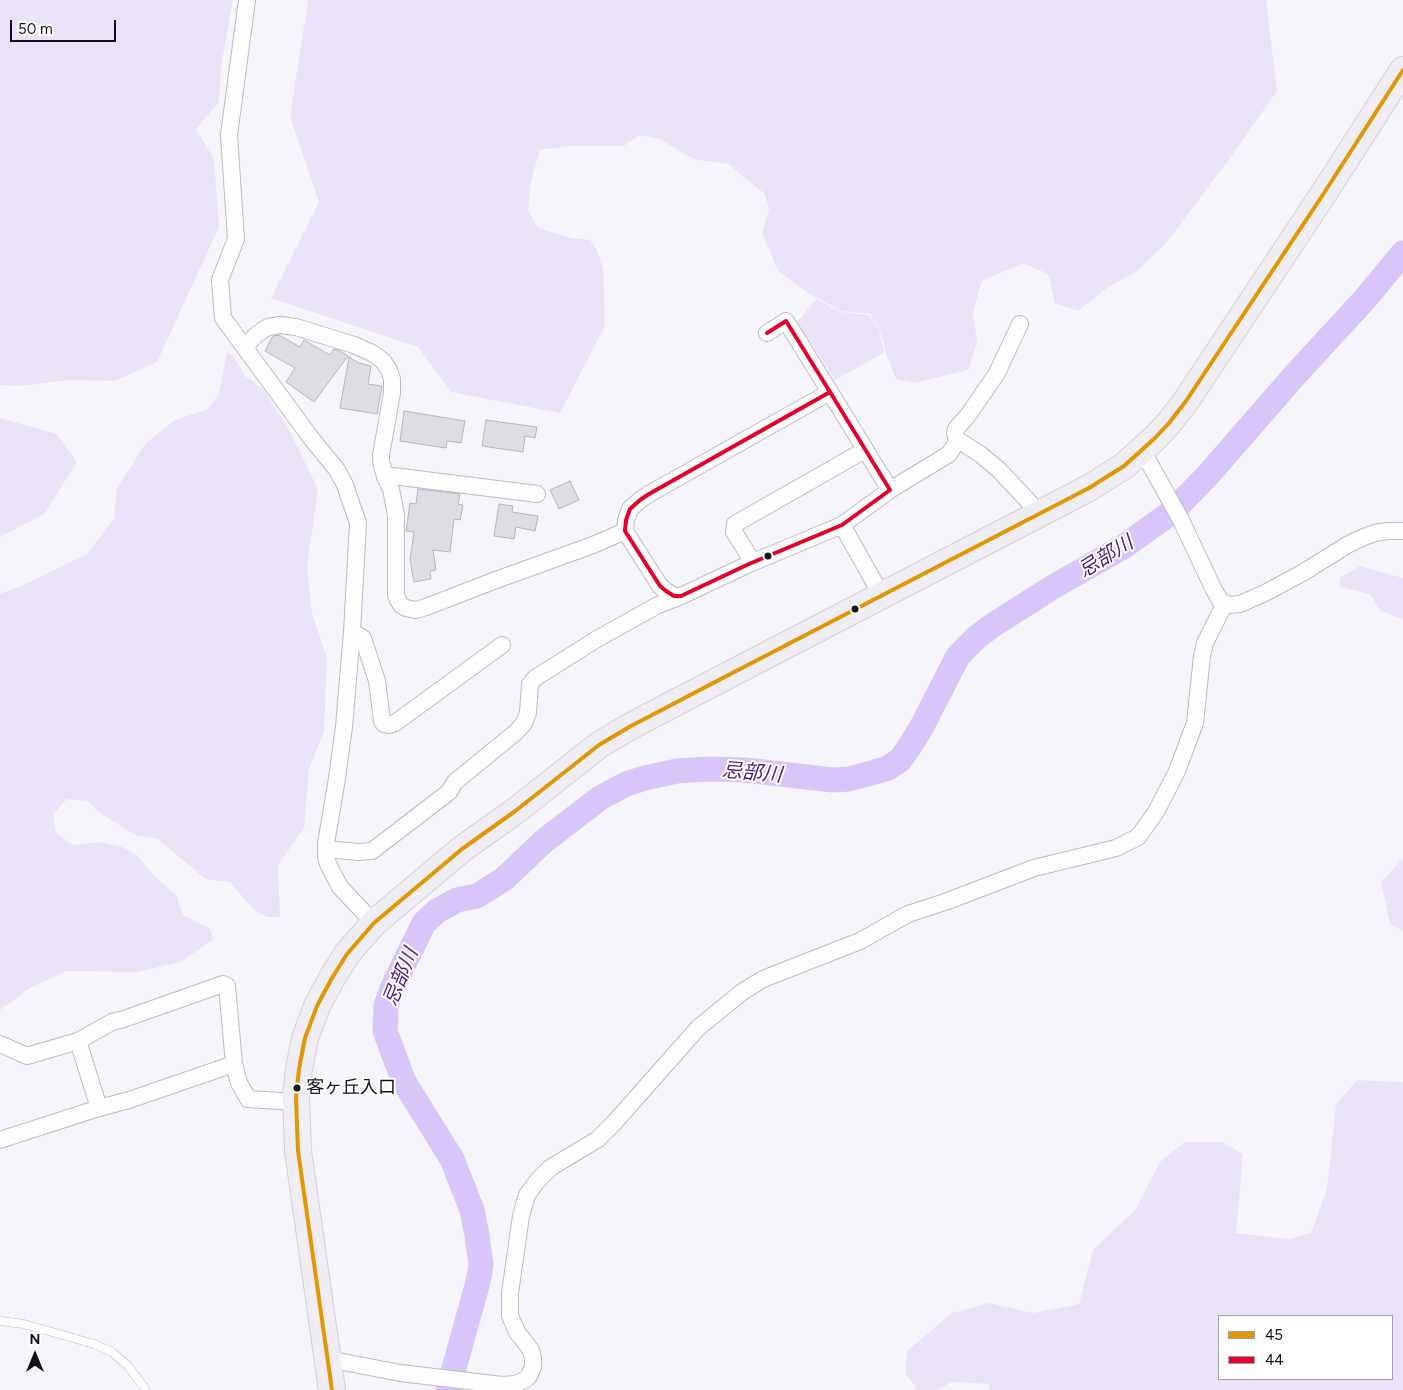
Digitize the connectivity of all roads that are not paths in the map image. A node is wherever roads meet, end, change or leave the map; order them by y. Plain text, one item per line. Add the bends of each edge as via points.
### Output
1 (247, 0) edge
2 (1403, 70) edge
3 (1020, 324) dead end
4 (767, 333) dead end
5 (244, 347) junction
6 (830, 392) junction
7 (958, 440) junction
8 (865, 450) junction
9 (1142, 450) junction
10 (385, 474) junction
11 (890, 490) junction
12 (537, 494) dead end
13 (1030, 503) dead end
14 (842, 525) junction
15 (625, 531) junction
16 (1403, 531) edge
17 (753, 562) junction
18 (681, 596) junction
19 (882, 596) junction
20 (1225, 604) junction
21 (352, 632) junction
22 (502, 645) dead end
23 (326, 849) junction
24 (374, 923) junction
25 (78, 1040) junction
26 (0, 1044) edge
27 (234, 1064) junction
28 (296, 1102) junction
29 (99, 1108) junction
30 (0, 1140) edge
31 (0, 1321) edge
32 (328, 1359) junction
33 (146, 1390) edge
34 (332, 1390) edge

1 - 5 street via 229,135 236,239 220,280 223,318
2 - 9 main road via 1186,401
3 - 7 street via 997,373 956,428
4 - 6 street via 786,321
5 - 10 street via 268,327 280,325 354,345 383,361 392,379 381,455
5 - 21 street via 346,485 358,523
6 - 8 street
6 - 15 street via 640,500 630,509
7 - 11 street via 949,454
7 - 13 street via 990,462
8 - 11 street
8 - 17 street via 735,524 734,532
9 - 19 main road via 1124,466 1089,488
9 - 20 street via 1181,520 1220,602
10 - 12 street
10 - 15 street via 396,515 396,595 406,608 426,607
11 - 14 street
14 - 17 street
14 - 19 street
15 - 18 street via 660,586 674,596
16 - 20 street via 1364,537 1266,593 1240,604
17 - 18 street
18 - 23 street via 605,634 535,678 530,684 528,713 516,732 456,782 449,792 372,851
19 - 24 main road via 600,745 462,849
20 - 32 street via 1205,643 1195,724 1177,771 1156,812 1138,837 1116,848 1034,868 908,914 860,941 763,979 698,1028 598,1139 550,1168 538,1180 527,1195 521,1216 509,1302 510,1316 517,1332 531,1350 533,1368 529,1376 516,1384 502,1385 400,1373
21 - 22 street via 363,638 377,681 382,721 389,725 395,724
21 - 23 street via 344,727
23 - 24 street via 328,864 340,887
24 - 28 main road via 347,954 317,1006 305,1038
25 - 26 street via 27,1056
25 - 27 street via 112,1022 223,984 227,986
25 - 29 street
27 - 28 street via 238,1083 248,1098
27 - 29 street
28 - 32 main road via 298,1151
29 - 30 street
31 - 33 lane via 24,1324 112,1352
32 - 34 main road

